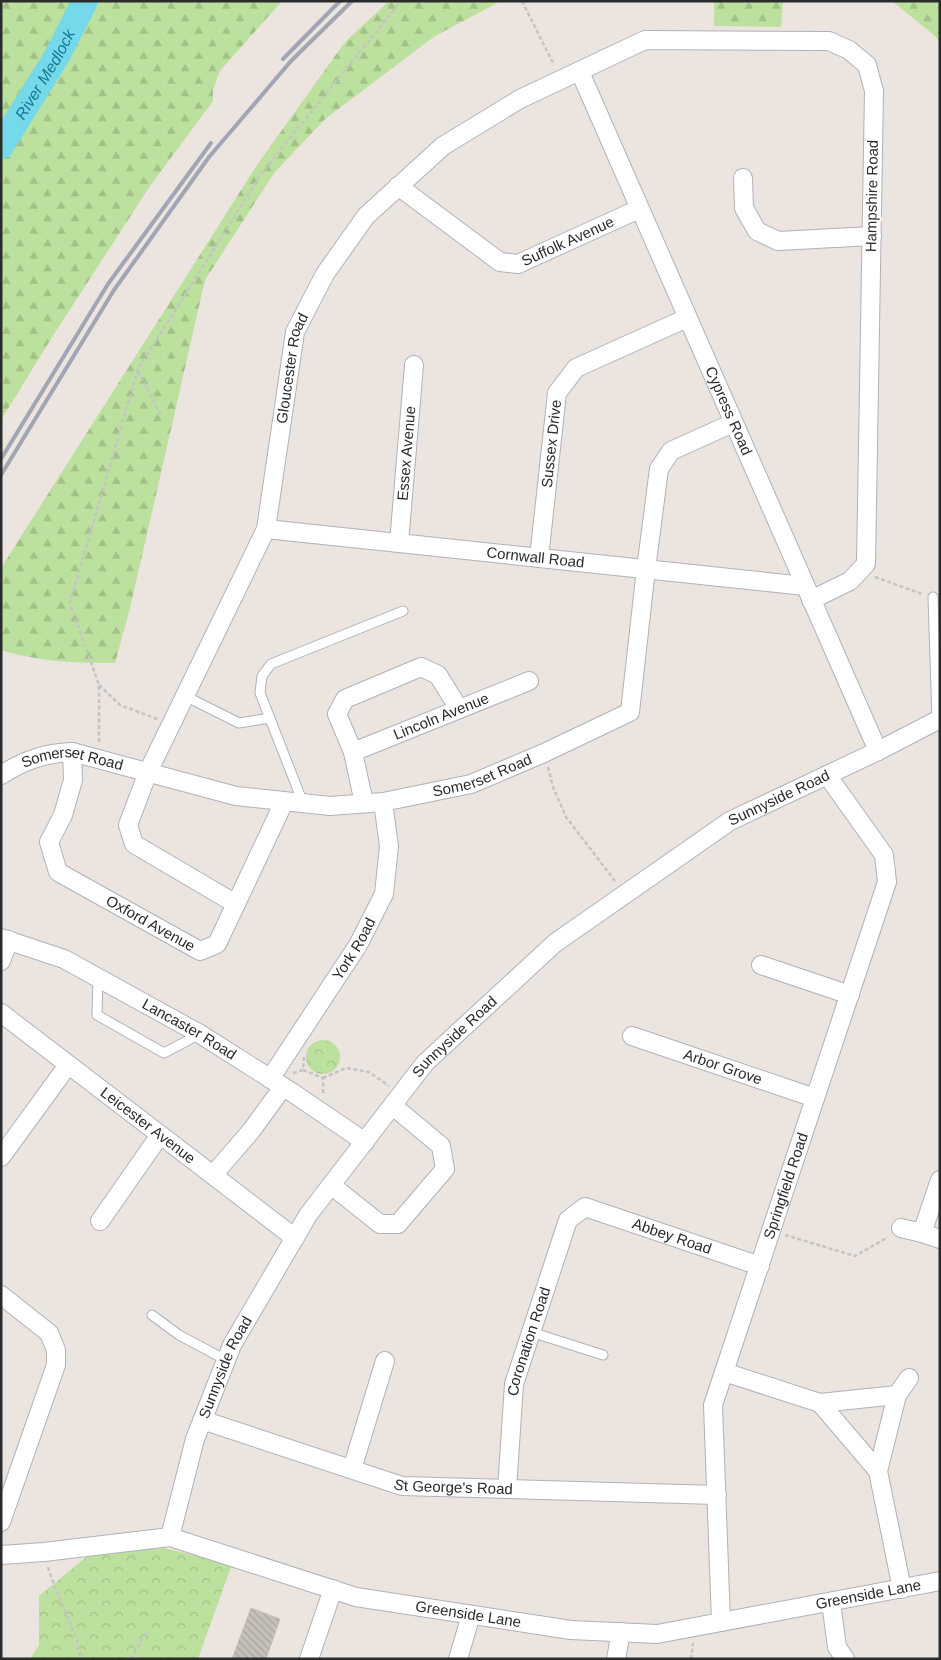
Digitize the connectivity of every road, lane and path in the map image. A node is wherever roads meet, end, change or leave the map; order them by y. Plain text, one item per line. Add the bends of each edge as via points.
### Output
1 (401, 1) edge
2 (522, 1) edge
3 (580, 72) junction
4 (561, 80) junction
5 (743, 178) dead end
6 (398, 186) junction
7 (639, 209) junction
8 (872, 236) junction
9 (687, 318) junction
10 (414, 365) dead end
11 (138, 370) junction
12 (160, 414) dead end
13 (733, 423) junction
14 (266, 529) junction
15 (399, 543) junction
16 (539, 558) junction
17 (646, 569) junction
18 (859, 572) junction
19 (808, 593) junction
20 (933, 597) joint
21 (403, 611) dead end
22 (529, 681) dead end
23 (99, 685) junction
24 (185, 696) junction
25 (459, 709) junction
26 (270, 718) junction
27 (938, 719) edge
28 (172, 724) junction
29 (878, 751) junction
30 (72, 752) junction
31 (353, 752) junction
32 (544, 753) junction
33 (98, 758) junction
34 (148, 772) junction
35 (1, 775) edge
36 (827, 775) junction
37 (284, 802) junction
38 (383, 802) junction
39 (304, 803) junction
40 (364, 803) junction
41 (625, 894) junction
42 (236, 904) junction
43 (5, 939) edge
44 (1, 961) edge
45 (761, 965) dead end
46 (98, 978) junction
47 (850, 995) junction
48 (1, 1013) edge
49 (200, 1034) junction
50 (632, 1036) dead end
51 (68, 1064) junction
52 (304, 1070) dead end
53 (323, 1078) junction
54 (277, 1083) junction
55 (815, 1098) junction
56 (397, 1100) junction
57 (322, 1113) junction
58 (160, 1135) junction
59 (365, 1142) junction
60 (1, 1157) edge
61 (213, 1175) junction
62 (940, 1180) edge
63 (331, 1185) junction
64 (585, 1207) joint
65 (100, 1221) dead end
66 (902, 1228) joint
67 (771, 1231) junction
68 (922, 1233) junction
69 (295, 1238) junction
70 (940, 1240) edge
71 (760, 1266) junction
72 (1, 1295) edge
73 (152, 1315) dead end
74 (532, 1332) junction
75 (603, 1355) dead end
76 (226, 1360) junction
77 (385, 1361) dead end
78 (724, 1372) junction
79 (909, 1378) dead end
80 (897, 1395) junction
81 (820, 1403) junction
82 (202, 1420) junction
83 (352, 1470) junction
84 (878, 1471) junction
85 (507, 1489) junction
86 (717, 1495) junction
87 (1, 1522) edge
88 (170, 1537) junction
89 (44, 1552) junction
90 (1, 1554) edge
91 (940, 1581) edge
92 (333, 1589) junction
93 (902, 1589) junction
94 (831, 1602) junction
95 (471, 1615) junction
96 (721, 1622) junction
97 (146, 1632) dead end
98 (621, 1632) junction
99 (79, 1651) junction
100 (79, 1659) edge
101 (83, 1659) edge
102 (131, 1659) edge
103 (309, 1659) edge
104 (458, 1659) edge
105 (616, 1659) edge
106 (845, 1659) edge

1 - 11 path via 262,174
2 - 4 path
3 - 4 street, Gloucester Road
3 - 7 street, Cypress Road
3 - 8 street, Hampshire Road via 645,40 828,41 849,50 867,65 874,91
4 - 6 street, Gloucester Road via 520,99 443,146
5 - 8 street via 744,208 757,230 778,241
6 - 7 street, Suffolk Avenue via 500,262 518,264
6 - 14 street, Gloucester Road via 355,231 325,274 295,332
7 - 9 street, Cypress Road
8 - 18 street, Hampshire Road via 866,564
9 - 13 street, Cypress Road
9 - 16 street, Sussex Drive via 576,368 557,393
10 - 15 street, Essex Avenue
11 - 12 path
11 - 23 path via 70,603
13 - 17 street, Somerset Road via 671,451 659,469
13 - 19 street, Cypress Road
14 - 15 street, Cornwall Road
14 - 24 street, Gloucester Road
15 - 16 street, Cornwall Road
16 - 17 street, Cornwall Road
17 - 19 street, Cornwall Road
17 - 32 street, Somerset Road via 630,712
18 - 19 street via 850,581
18 - 20 path
19 - 29 street, Cypress Road
20 - 27 lane
21 - 26 lane via 271,664 262,676 260,693
22 - 25 street, Lincoln Avenue
23 - 28 path via 120,705
23 - 33 path
24 - 26 lane via 239,723
24 - 28 street, Gloucester Road
25 - 31 street, Lincoln Avenue
25 - 31 street via 438,675 421,667 345,699 337,714
26 - 39 lane
27 - 29 street, Sunnyside Road
28 - 34 street, Gloucester Road
29 - 36 street, Sunnyside Road
30 - 33 street, Somerset Road
30 - 35 street, Somerset Road via 35,758
30 - 42 street, Oxford Avenue via 73,780 63,815 49,842 58,872 200,950 218,944
31 - 40 street
32 - 38 street, Somerset Road via 471,784
32 - 41 path via 553,787 566,817
33 - 34 street, Somerset Road
34 - 37 street, Somerset Road via 236,796
34 - 42 street, Gloucester Road via 128,825 134,844
36 - 41 street, Sunnyside Road via 730,821
36 - 47 street, Springfield Road via 884,856 887,882
37 - 39 street, Somerset Road
37 - 42 street, Oxford Avenue
38 - 40 street, Somerset Road
38 - 54 street, York Road via 389,846 384,894 358,945
39 - 40 street, Somerset Road via 330,806
41 - 56 street, Sunnyside Road via 556,943 425,1064
43 - 44 street
43 - 46 street, Lancaster Road via 64,959
45 - 47 street
46 - 49 street, Lancaster Road
46 - 49 lane via 97,1015 164,1053
47 - 55 street, Springfield Road
48 - 51 street, Leicester Avenue
49 - 54 street, Lancaster Road
50 - 55 street, Arbor Grove
51 - 58 street, Leicester Avenue
51 - 60 street
52 - 53 path
53 - 56 path via 346,1068 369,1072
53 - 57 path
54 - 57 street, Lancaster Road
54 - 61 street, York Road via 252,1131
55 - 67 street, Springfield Road
56 - 59 street, Sunnyside Road
56 - 63 street via 442,1146 445,1169 398,1224 380,1224
57 - 59 street, Lancaster Road
58 - 61 street, Leicester Avenue
58 - 65 street
59 - 63 street, Sunnyside Road
61 - 69 street, Leicester Avenue
62 - 68 street
63 - 69 street, Sunnyside Road
64 - 71 street, Abbey Road
64 - 74 street, Coronation Road via 568,1220
66 - 67 path via 855,1256
66 - 68 street
67 - 71 street, Springfield Road
68 - 70 street
69 - 76 street, Sunnyside Road
71 - 78 street, Springfield Road
72 - 87 street via 49,1333 56,1350 56,1366
73 - 76 lane via 179,1335
74 - 75 lane
74 - 85 street, Coronation Road via 514,1384
76 - 82 street, Sunnyside Road
77 - 83 street
78 - 81 street
78 - 86 street, Springfield Road via 714,1405
79 - 80 street
80 - 81 street
80 - 84 street
81 - 84 street
82 - 83 street, St George's Road
82 - 88 street, Sunnyside Road
83 - 85 street, St George's Road via 402,1486
84 - 93 street
85 - 86 street, St George's Road
86 - 96 street, Springfield Road
88 - 89 street, Greenside Lane
88 - 92 street, Greenside Lane
89 - 90 street, Greenside Lane
89 - 99 path
91 - 93 street, Greenside Lane
92 - 95 street, Greenside Lane via 356,1597
92 - 103 street
93 - 94 street, Greenside Lane
94 - 96 street, Greenside Lane
94 - 106 street via 837,1647
95 - 98 street, Greenside Lane via 571,1630
95 - 104 street
96 - 98 street, Greenside Lane via 657,1634
97 - 102 path
98 - 105 street
99 - 100 path
99 - 101 path

